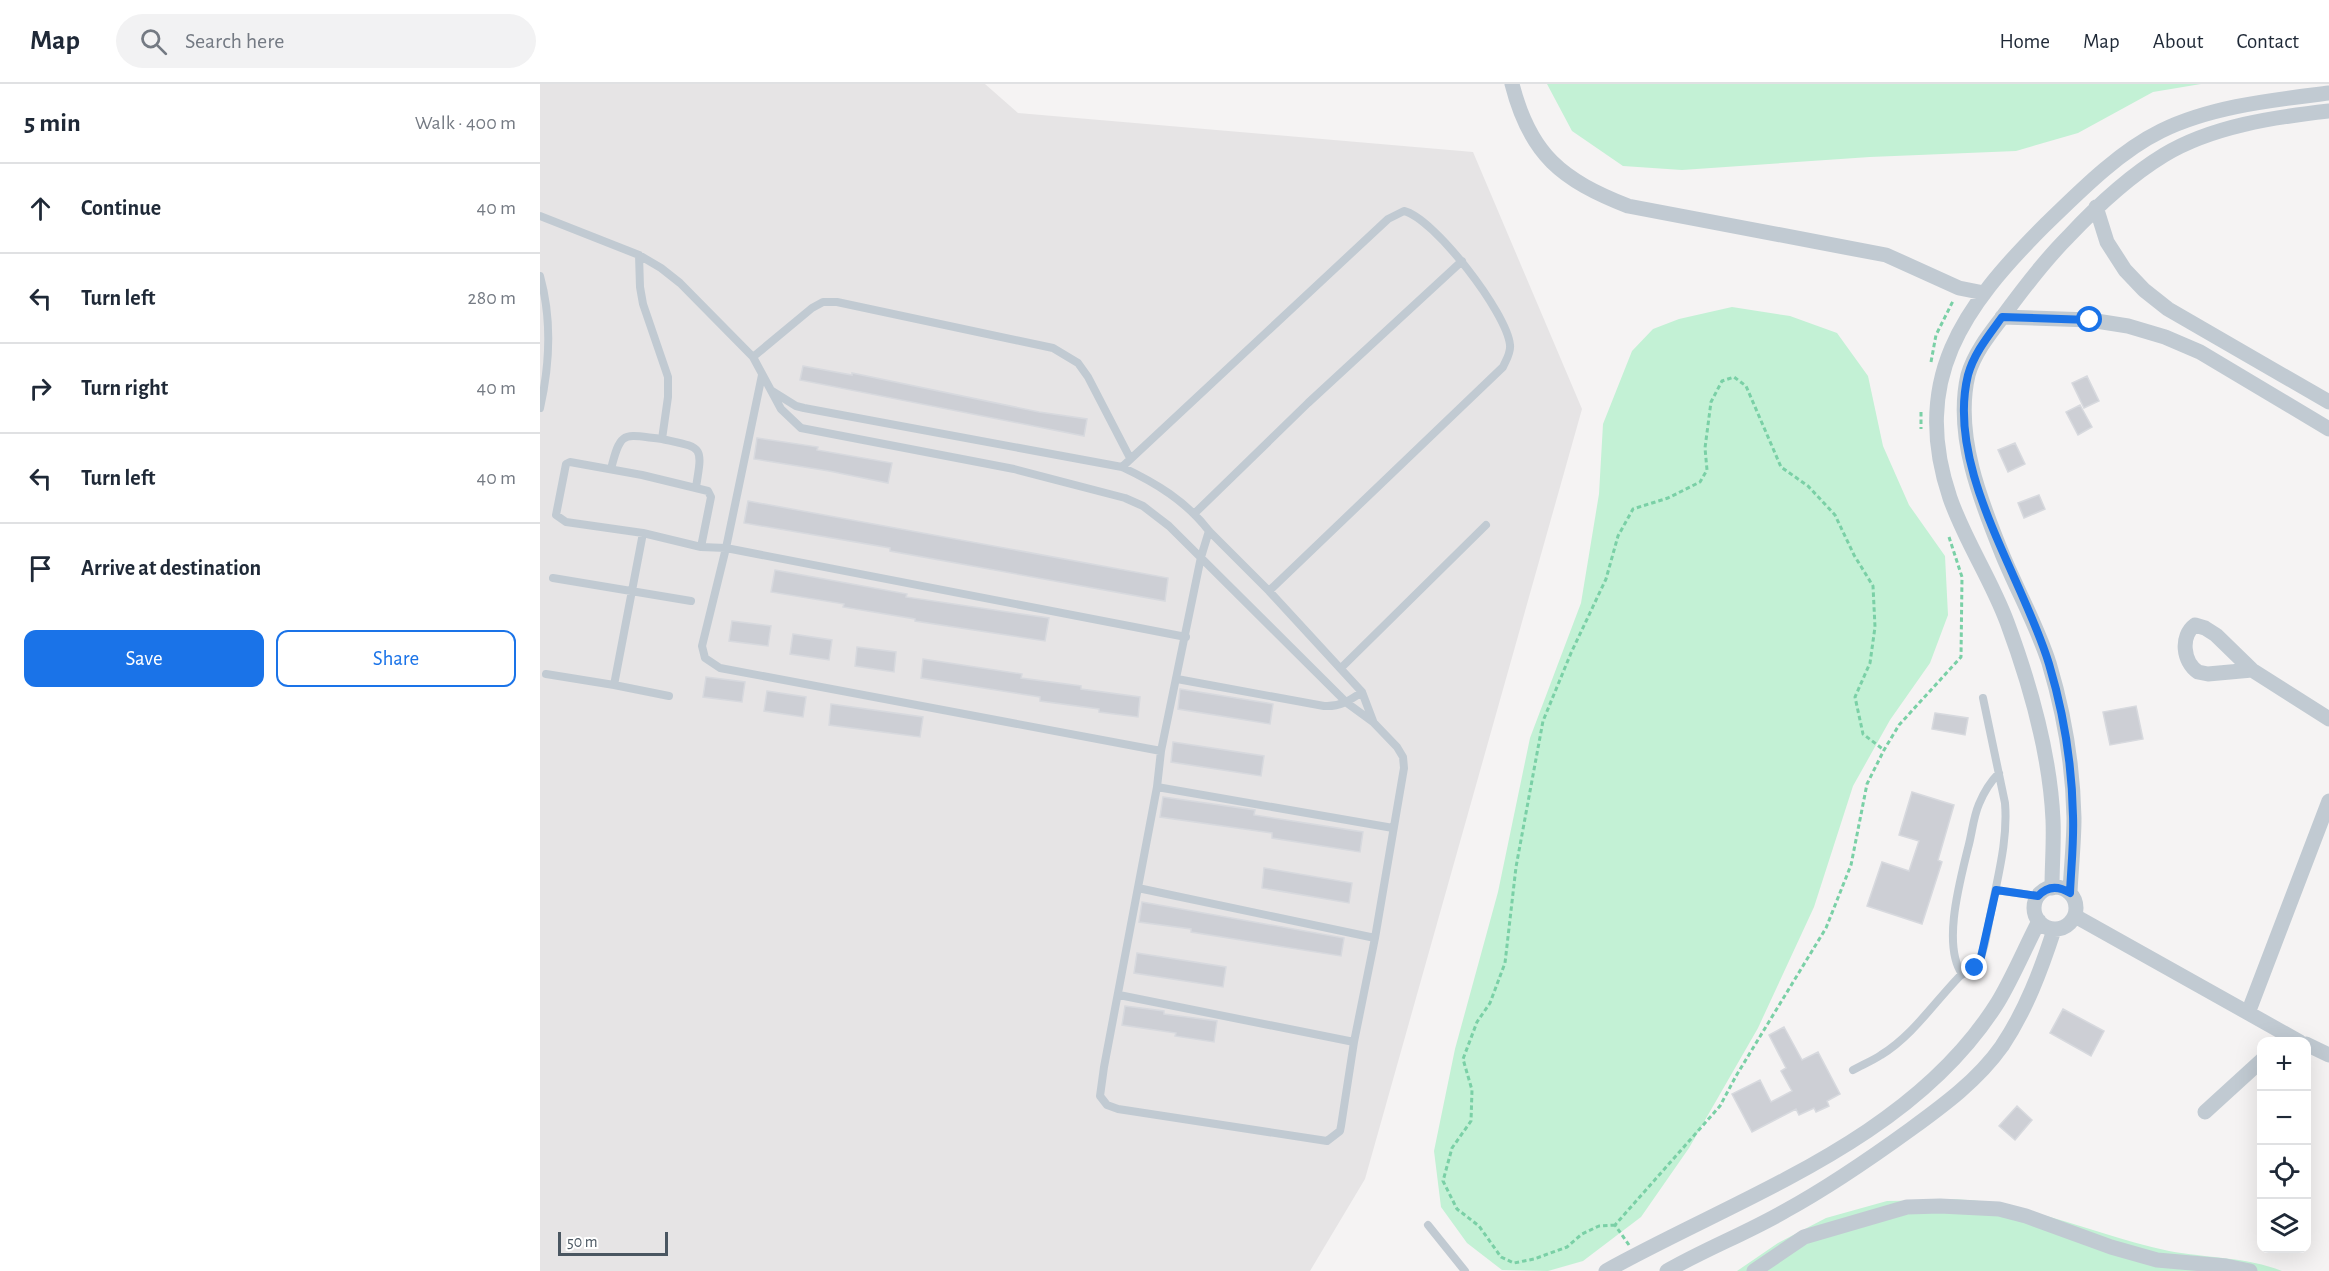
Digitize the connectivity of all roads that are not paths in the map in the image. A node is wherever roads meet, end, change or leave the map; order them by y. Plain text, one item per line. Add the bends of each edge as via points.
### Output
1 (1512, 84) edge
2 (2329, 93) edge
3 (2329, 111) edge
4 (2146, 140) junction
5 (2159, 159) junction
6 (2096, 207) junction
7 (541, 218) edge
8 (639, 255) junction
9 (1462, 261) junction
10 (540, 276) edge
11 (1984, 293) junction
12 (2002, 317) junction
13 (753, 357) junction
14 (762, 375) junction
15 (770, 390) junction
16 (2329, 402) edge
17 (540, 408) edge
18 (2329, 429) edge
19 (662, 439) junction
20 (1130, 458) junction
21 (1122, 467) junction
22 (611, 469) junction
23 (696, 487) junction
24 (1195, 513) junction
25 (1486, 525) dead end
26 (1209, 531) junction
27 (643, 533) junction
28 (701, 547) junction
29 (726, 548) junction
30 (1201, 557) junction
31 (553, 578) dead end
32 (633, 591) junction
33 (1269, 591) junction
34 (691, 600) dead end
35 (1186, 637) junction
36 (1341, 668) junction
37 (2253, 670) dead end
38 (546, 674) dead end
39 (1177, 679) junction
40 (614, 685) junction
41 (1362, 692) junction
42 (669, 696) dead end
43 (1983, 698) dead end
44 (1347, 703) junction
45 (2329, 719) edge
46 (1373, 722) junction
47 (1161, 751) junction
48 (1999, 773) junction
49 (1157, 787) junction
50 (2329, 801) edge
51 (1393, 828) junction
52 (1138, 888) junction
53 (2052, 888) junction
54 (1996, 890) junction
55 (2070, 893) junction
56 (2038, 896) junction
57 (2075, 916) junction
58 (2039, 921) junction
59 (2054, 930) junction
60 (1375, 938) junction
61 (1962, 974) junction
62 (1119, 995) junction
63 (2248, 1013) junction
64 (2287, 1037) edge
65 (1354, 1042) junction
66 (2311, 1046) edge
67 (2329, 1055) edge
68 (2257, 1065) edge
69 (1852, 1070) dead end
70 (2205, 1112) dead end
71 (1838, 1150) junction
72 (1851, 1171) junction
73 (1428, 1225) dead end
74 (1466, 1271) edge
75 (1606, 1271) edge
76 (1667, 1271) edge
77 (1754, 1271) edge
78 (2250, 1271) edge

1 - 11 street via 1520,113 1533,138 1570,179 1591,191 1628,206 1886,255 1959,288
2 - 4 street via 2220,111 2184,121
3 - 5 street via 2223,131
4 - 5 street
4 - 11 street via 2082,189 2009,262
5 - 6 street
6 - 12 street via 2028,281
6 - 16 street via 2108,242 2144,290 2168,309
7 - 8 lane
8 - 13 lane via 680,283
8 - 19 lane via 643,304 668,378
9 - 20 lane via 1415,215 1397,213
9 - 24 lane
9 - 33 lane via 1491,302 1506,334 1509,356 1503,367
10 - 17 lane via 549,349
11 - 53 street via 1957,335 1946,361 1935,403 1936,438 1951,501 2006,621 2033,704 2053,818
12 - 18 street via 2090,320 2165,337 2200,352
12 - 55 street via 1979,349 1968,374 1966,432 1983,505 2041,641 2060,704 2074,818
13 - 14 lane
13 - 20 lane via 812,308 830,302 1053,348 1078,363 1088,377
14 - 15 lane
14 - 29 lane
15 - 21 lane via 804,408
15 - 30 lane via 781,409 801,428 1014,469 1125,498 1158,517
19 - 22 lane via 624,437 617,445
19 - 23 lane via 692,445 698,450 701,455
20 - 21 lane
21 - 24 lane via 1160,486
22 - 23 lane
22 - 27 lane via 566,464 556,515 566,522
23 - 28 lane via 708,491 711,497
24 - 26 lane
25 - 36 lane
26 - 30 lane
26 - 33 lane
27 - 28 lane
27 - 32 lane
28 - 29 lane
29 - 35 lane
29 - 47 lane via 702,646 705,658 720,668
30 - 35 lane
30 - 44 lane
31 - 32 lane
32 - 34 lane
32 - 40 lane
33 - 36 lane
35 - 39 lane
36 - 41 lane
37 - 45 street
38 - 40 lane
39 - 44 lane via 1324,706
39 - 47 lane
40 - 42 lane
41 - 44 lane
41 - 46 lane
43 - 48 lane
44 - 46 lane
46 - 51 lane via 1403,757 1404,778
47 - 49 lane
48 - 54 lane via 2006,803 2006,838
48 - 61 lane via 1976,813 1955,907 1954,956
49 - 51 lane
49 - 52 lane
50 - 63 street
51 - 60 lane
52 - 60 lane
52 - 62 lane
53 - 55 street
53 - 56 street
54 - 56 lane
54 - 61 lane via 1981,957 1975,968
55 - 57 street
56 - 58 street via 2034,909
57 - 59 street via 2067,926
57 - 63 street
58 - 59 street
58 - 71 street via 1998,1002 1941,1072 1893,1114
59 - 72 street via 2028,999 1989,1063 1928,1117
60 - 65 lane
61 - 69 lane via 1901,1039
62 - 65 lane
62 - 65 lane via 1100,1096 1107,1106 1118,1109 1327,1141 1340,1131
63 - 64 street
66 - 67 street
68 - 70 street
71 - 72 street
71 - 75 street
72 - 76 street via 1784,1212
73 - 74 lane
77 - 78 street via 1804,1237 1907,1208 1940,1206 1999,1209 2157,1260

